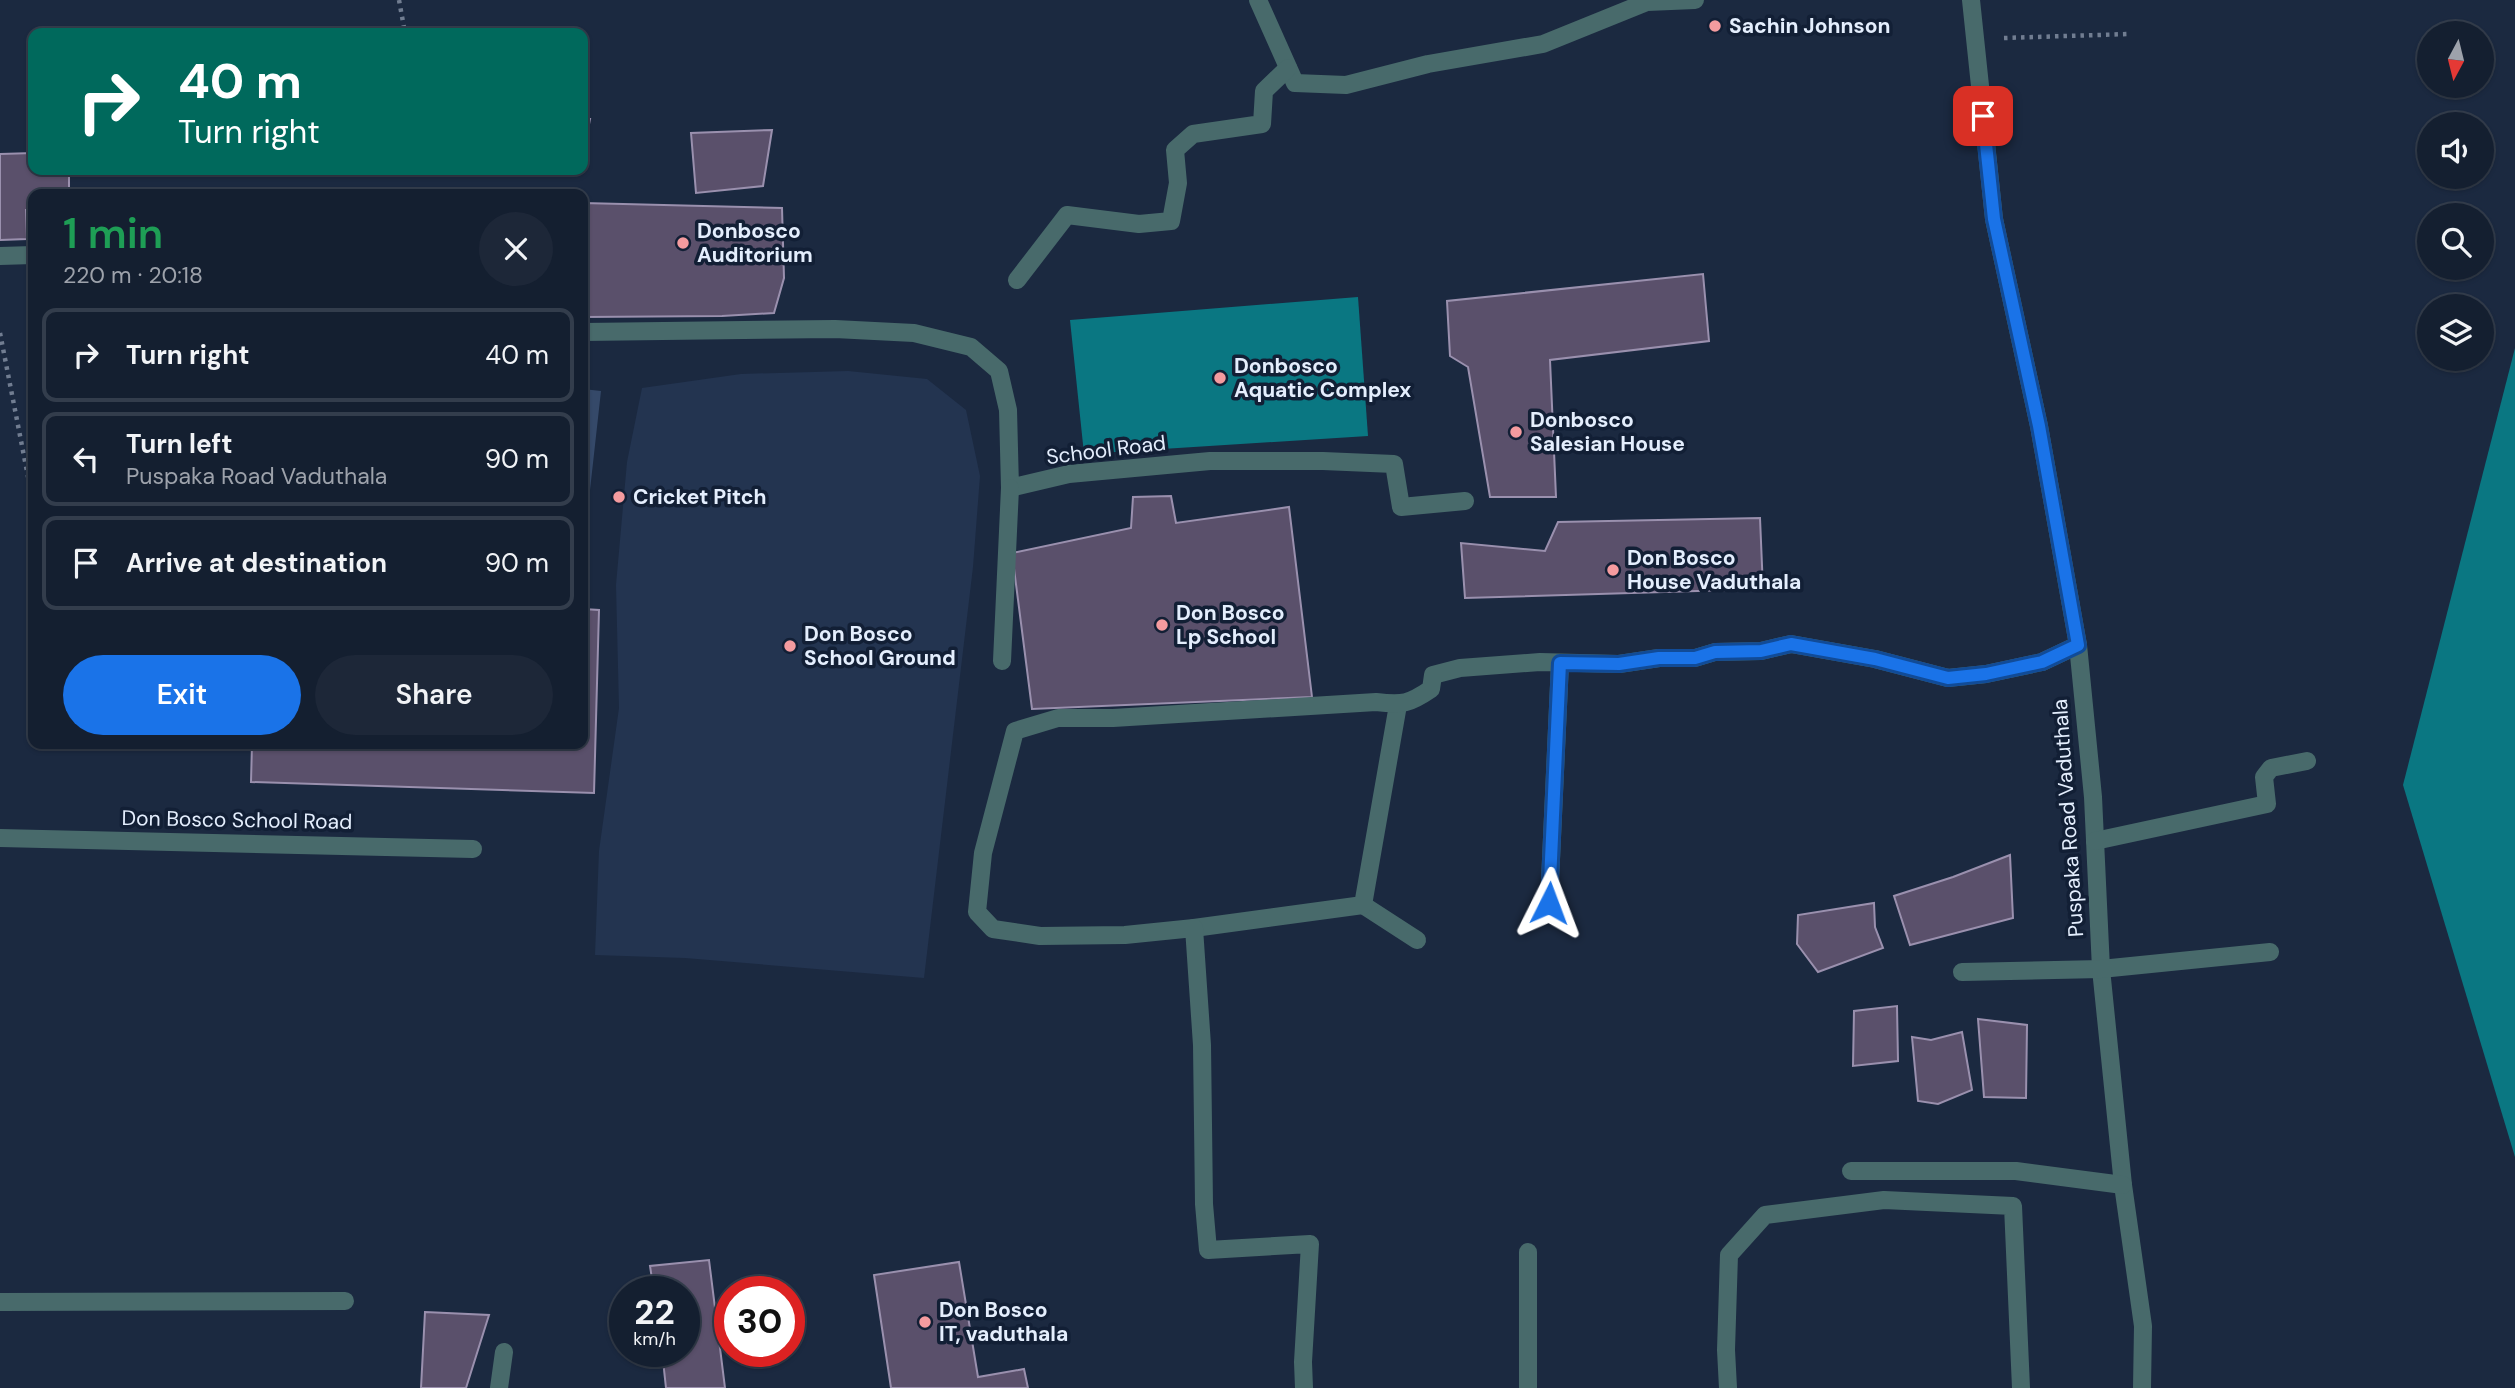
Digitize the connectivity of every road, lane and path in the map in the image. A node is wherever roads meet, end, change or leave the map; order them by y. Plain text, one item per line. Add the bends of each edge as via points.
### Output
1 (399, 0) edge
2 (1258, 0) edge
3 (1695, 0) edge
4 (1971, 0) edge
5 (404, 28) edge
6 (2129, 34) dead end
7 (1975, 39) junction
8 (1289, 68) junction
9 (28, 255) edge
10 (0, 256) edge
11 (1017, 280) dead end
12 (588, 332) edge
13 (0, 333) edge
14 (28, 477) edge
15 (1010, 488) junction
16 (1465, 501) dead end
17 (2078, 645) junction
18 (1002, 662) dead end
19 (1560, 663) junction
20 (1398, 705) junction
21 (2307, 761) dead end
22 (0, 838) edge
23 (2095, 841) junction
24 (473, 849) dead end
25 (1549, 903) dead end
26 (1363, 905) junction
27 (1194, 928) junction
28 (1417, 940) dead end
29 (2270, 953) dead end
30 (2101, 969) junction
31 (1962, 972) dead end
32 (1852, 1171) dead end
33 (2123, 1185) junction
34 (1528, 1252) dead end
35 (345, 1301) dead end
36 (0, 1302) edge
37 (503, 1352) dead end
38 (499, 1388) edge
39 (1304, 1388) edge
40 (1528, 1388) edge
41 (1728, 1388) edge
42 (2021, 1388) edge
43 (2142, 1388) edge

1 - 5 path
2 - 8 street
3 - 8 street via 1647,2 1543,44 1428,64 1346,85 1295,83
4 - 7 street, Puspaka Road Vaduthala
6 - 7 path
7 - 17 street, Puspaka Road Vaduthala via 1994,219 2039,426
8 - 11 street via 1264,91 1262,124 1193,134 1175,150 1178,183 1171,221 1139,224 1067,215
9 - 10 street
12 - 15 street via 835,329 914,334 971,346 999,371 1008,410
13 - 14 path
15 - 16 street, School Road via 1069,474 1198,462 1323,461 1394,464 1401,507
15 - 18 street
17 - 19 street via 2042,662 1948,678 1791,644 1695,658
17 - 23 street, Puspaka Road Vaduthala
19 - 20 street via 1460,668 1433,675 1432,689
19 - 25 street
20 - 26 street
20 - 27 street via 1376,702 1058,718 1015,731 983,853 977,912 993,929 1040,936
21 - 23 street via 2271,768 2264,777 2267,804
22 - 24 street, Don Bosco School Road
23 - 30 street, Puspaka Road Vaduthala
26 - 27 street
26 - 28 street
27 - 39 street via 1208,1250 1310,1244
29 - 30 street
30 - 31 street
30 - 33 street, Puspaka Road Vaduthala
32 - 33 street via 2015,1171
33 - 43 street, Puspaka Road Vaduthala via 2143,1326
34 - 40 street
35 - 36 street
37 - 38 street
41 - 42 street via 1729,1255 1765,1215 1884,1200 2013,1206

